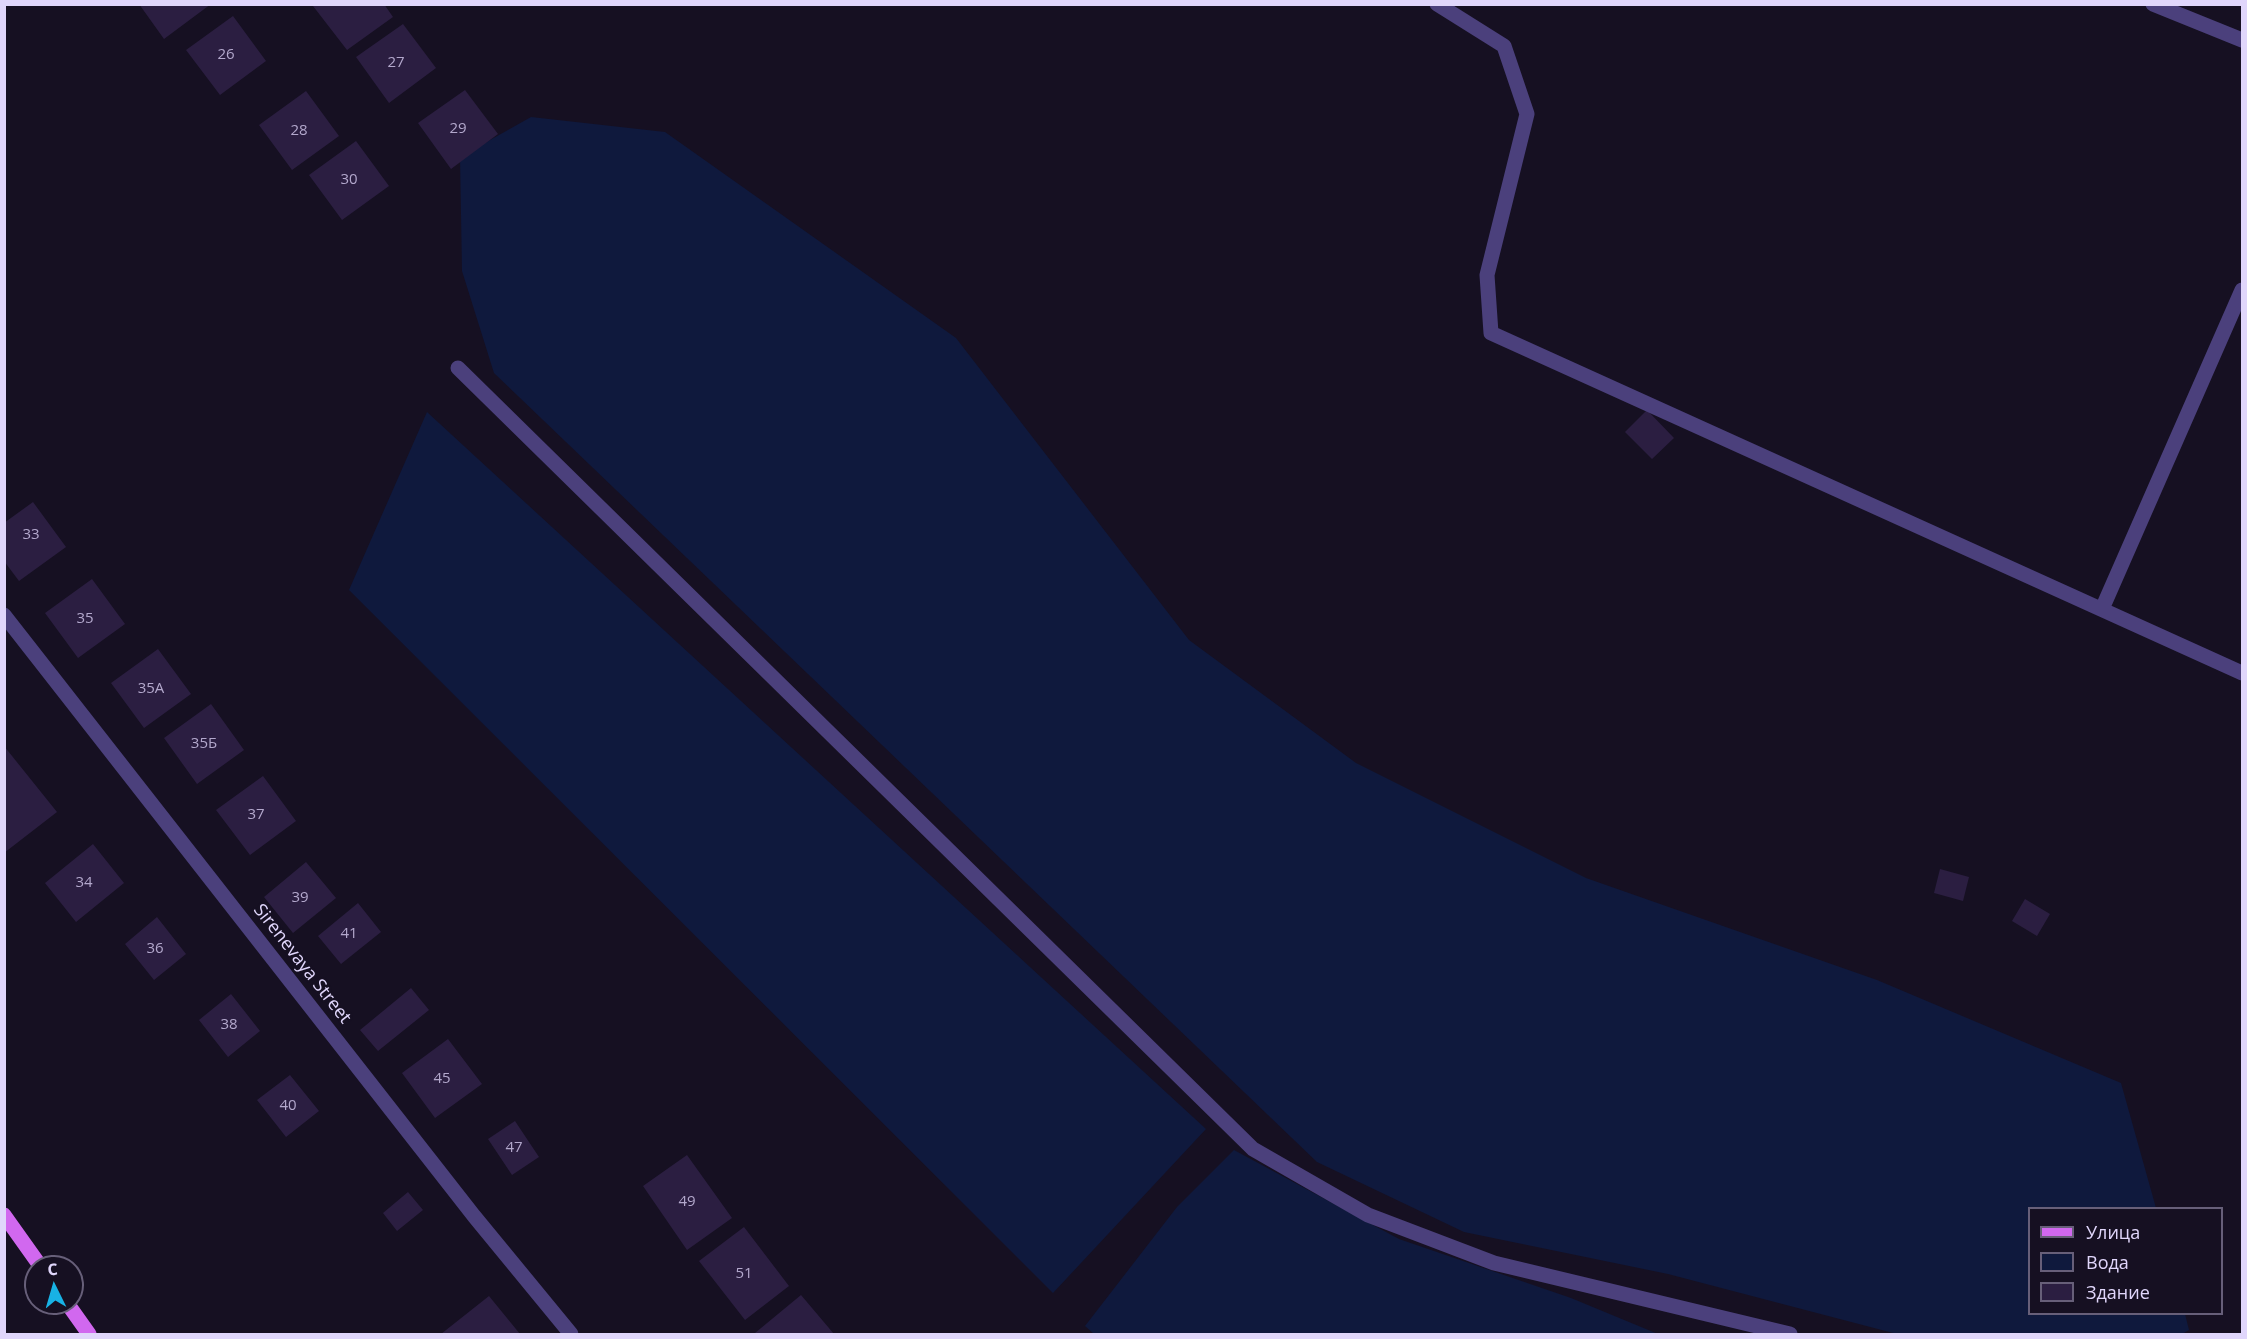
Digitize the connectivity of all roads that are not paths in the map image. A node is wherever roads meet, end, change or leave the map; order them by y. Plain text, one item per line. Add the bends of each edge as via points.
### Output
1 (1437, 4) edge
2 (2152, 4) edge
3 (2242, 40) edge
4 (2242, 290) edge
5 (458, 368) dead end
6 (2102, 609) junction
7 (4, 615) edge
8 (2242, 673) edge
9 (4, 1215) edge
10 (32, 1255) edge
11 (75, 1315) edge
12 (89, 1335) edge
13 (571, 1335) edge
14 (1790, 1335) edge

1 - 6 street via 1504,46 1527,114 1487,275 1491,333
2 - 3 street
4 - 6 street
5 - 14 street via 1253,1149 1368,1215 1494,1263
6 - 8 street
7 - 13 street, Sirenevaya Street
9 - 10 main road
11 - 12 main road

